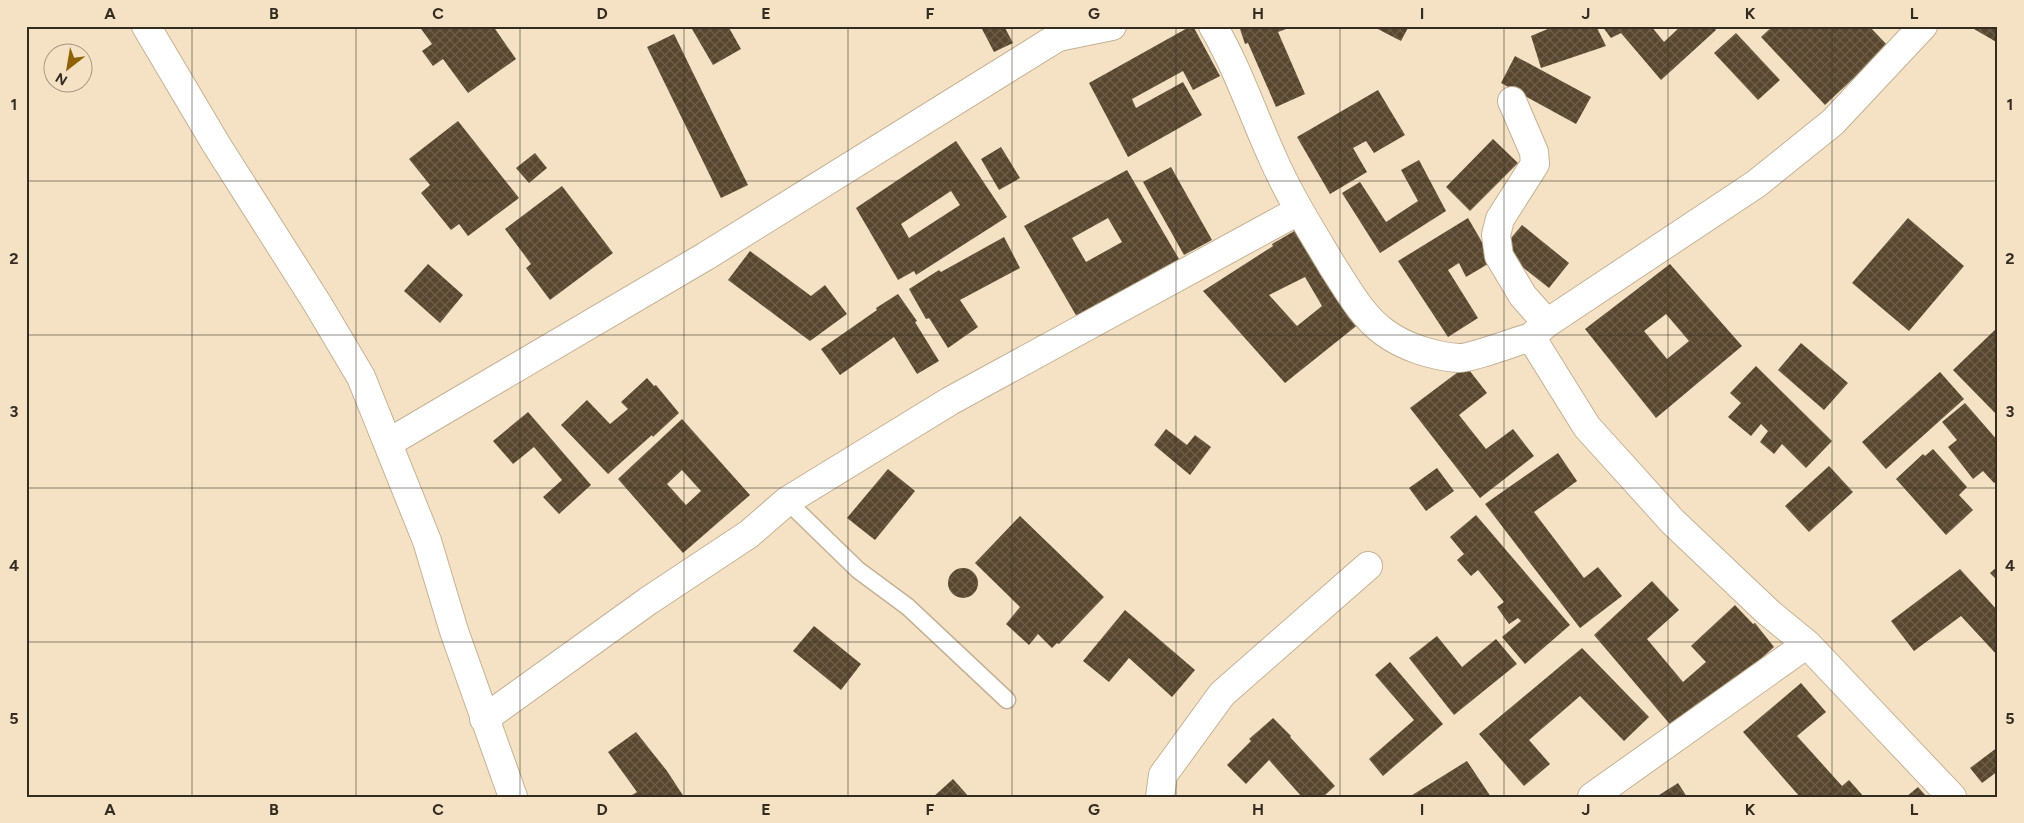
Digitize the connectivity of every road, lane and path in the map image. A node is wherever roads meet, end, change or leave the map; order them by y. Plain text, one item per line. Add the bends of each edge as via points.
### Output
1 (146, 26) edge
2 (1112, 26) edge
3 (1214, 26) edge
4 (1923, 26) edge
5 (1512, 101) dead end
6 (1298, 211) junction
7 (1539, 330) junction
8 (388, 444) junction
9 (788, 501) junction
10 (1368, 566) dead end
11 (1807, 644) junction
12 (1007, 700) dead end
13 (484, 719) junction
14 (513, 797) edge
15 (1160, 797) edge
16 (1592, 797) edge
17 (1952, 797) edge

1 - 8 street via 361,377
2 - 8 street via 1058,37 706,256
3 - 6 street
4 - 7 street via 1833,122 1756,184
5 - 7 street via 1534,152 1535,164 1500,219 1496,235 1499,256 1524,296
6 - 7 street via 1370,320 1399,342 1460,359
6 - 9 street via 950,401
7 - 11 street via 1587,427 1673,522 1769,613
8 - 13 street via 427,541
9 - 12 lane via 858,570 908,607
9 - 13 street via 749,534 648,601
10 - 15 street via 1222,694 1163,775
11 - 16 street
11 - 17 street
13 - 14 street

